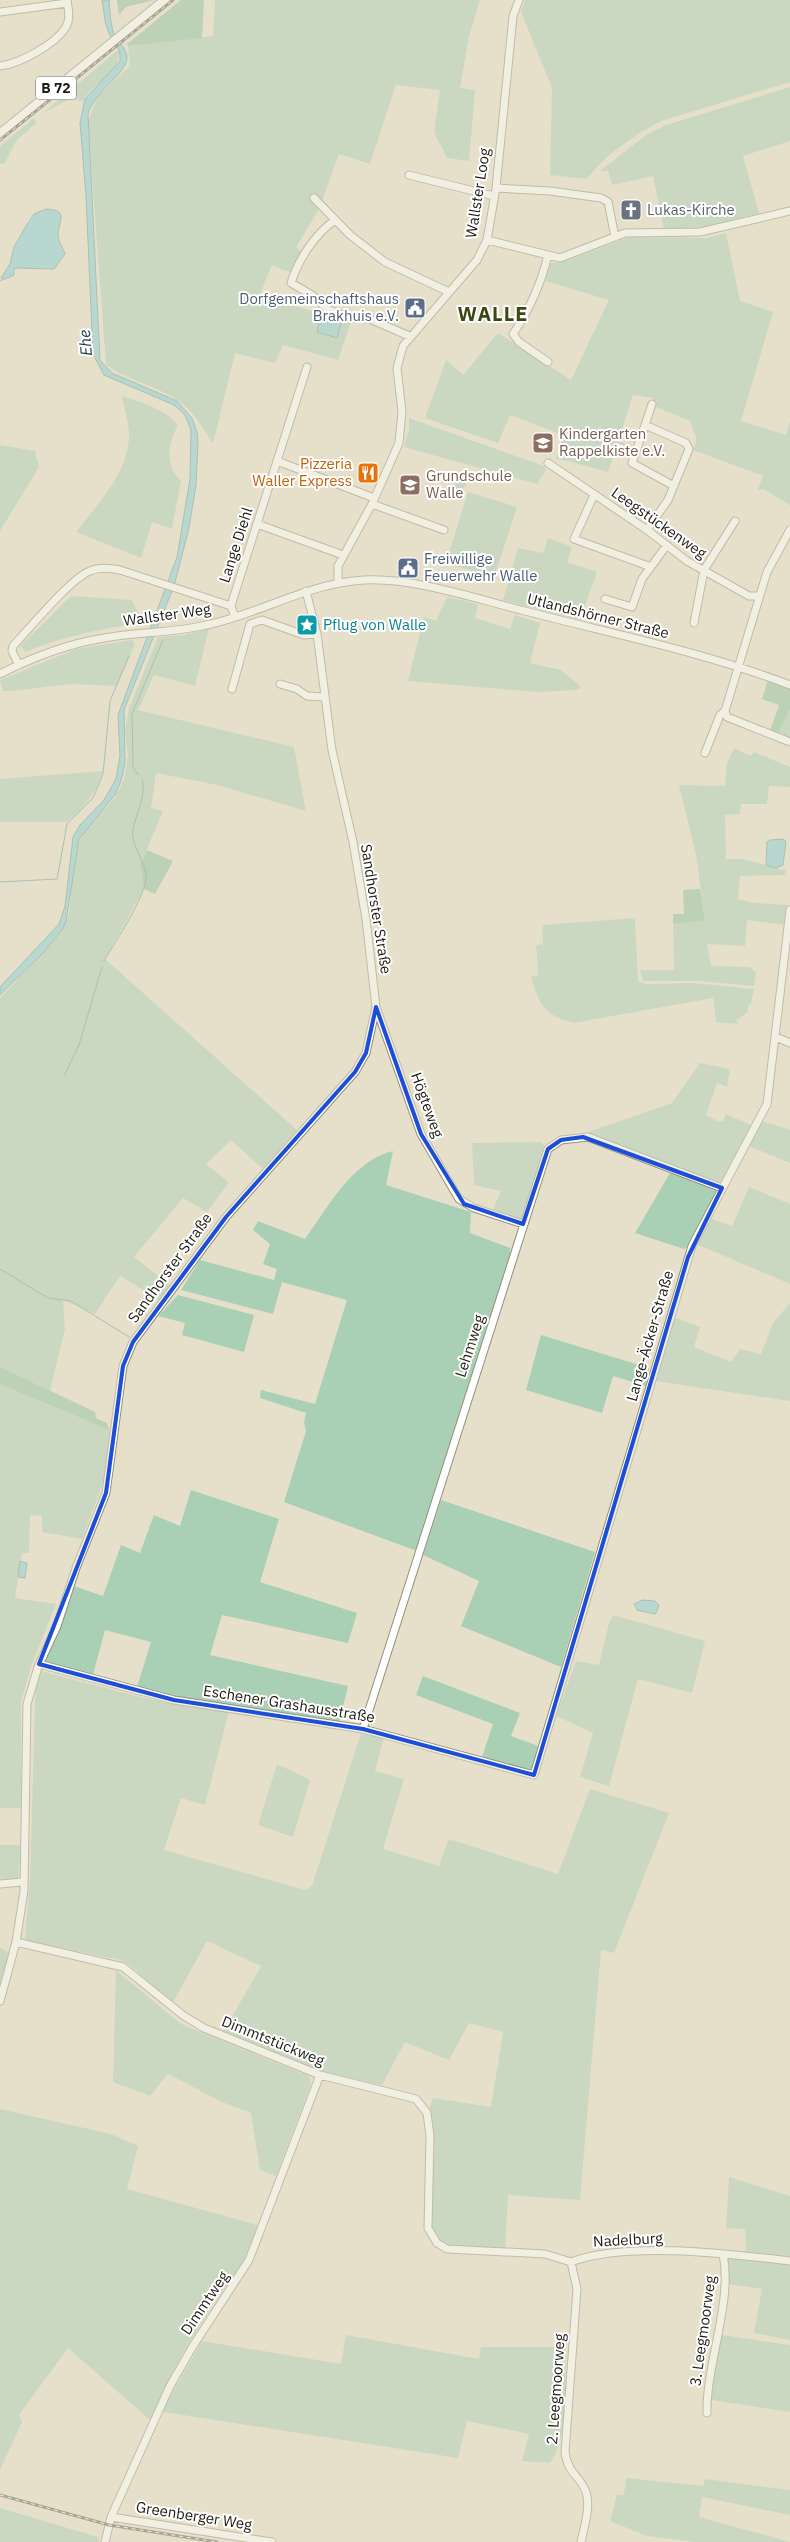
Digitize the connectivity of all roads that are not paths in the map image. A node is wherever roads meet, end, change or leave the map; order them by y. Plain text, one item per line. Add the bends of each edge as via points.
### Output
1 (165, 0) edge
2 (519, 0) edge
3 (67, 2) edge
4 (0, 12) edge
5 (0, 66) edge
6 (0, 134) edge
7 (409, 174) dead end
8 (495, 192) junction
9 (314, 198) dead end
10 (790, 211) edge
11 (335, 220) junction
12 (615, 238) junction
13 (487, 240) junction
14 (548, 255) junction
15 (449, 292) junction
16 (409, 336) junction
17 (548, 362) dead end
18 (307, 368) dead end
19 (652, 404) dead end
20 (645, 425) junction
21 (619, 447) dead end
22 (634, 453) junction
23 (277, 462) junction
24 (548, 463) dead end
25 (674, 486) junction
26 (594, 495) junction
27 (373, 501) junction
28 (735, 521) dead end
29 (257, 524) junction
30 (444, 530) dead end
31 (647, 530) junction
32 (790, 530) edge
33 (667, 545) junction
34 (343, 555) junction
35 (651, 567) junction
36 (704, 570) junction
37 (338, 583) junction
38 (306, 591) junction
39 (759, 596) junction
40 (605, 599) dead end
41 (231, 606) junction
42 (235, 617) junction
43 (694, 623) dead end
44 (318, 634) junction
45 (19, 664) junction
46 (739, 668) junction
47 (0, 674) edge
48 (280, 684) dead end
49 (790, 685) edge
50 (232, 689) dead end
51 (324, 697) junction
52 (725, 711) junction
53 (790, 742) edge
54 (705, 754) dead end
55 (790, 910) edge
56 (376, 1007) junction
57 (776, 1037) junction
58 (790, 1043) edge
59 (722, 1188) junction
60 (523, 1224) junction
61 (39, 1664) junction
62 (363, 1729) junction
63 (534, 1775) joint
64 (22, 1882) junction
65 (0, 1884) edge
66 (16, 1942) junction
67 (0, 2001) edge
68 (320, 2075) junction
69 (723, 2254) junction
70 (790, 2261) edge
71 (571, 2262) junction
72 (707, 2413) dead end
73 (112, 2517) junction
74 (105, 2542) edge
75 (272, 2542) edge
76 (580, 2542) edge

1 - 6 main road, B 72
2 - 8 street, Wallster Loog via 513,16
3 - 4 street
3 - 5 street via 70,15 66,28 50,42 10,65
7 - 8 street
8 - 12 street via 550,191 601,198 608,202
8 - 13 street, Wallster Loog
9 - 11 street
10 - 12 street via 707,231 625,233
11 - 15 street via 385,262
11 - 16 street via 307,251 291,283 312,295 327,310 350,318 370,319
12 - 14 street via 560,258
13 - 14 street
13 - 15 street, Wallster Loog via 477,260
14 - 17 street via 541,283 513,334
15 - 16 street, Wallster Loog
16 - 27 street, Wallster Loog via 402,346 397,368 402,429 399,443
18 - 23 street, Lange Diehl
19 - 20 street
20 - 22 street
20 - 25 street via 688,444 689,453
21 - 22 street
22 - 25 street via 633,465
23 - 27 street
23 - 29 street, Lange Diehl
24 - 26 street, Leegstückenweg
25 - 31 street
26 - 31 street, Leegstückenweg
26 - 35 street via 573,536 575,540
27 - 30 street
27 - 34 street, Wallster Loog
28 - 36 street
29 - 34 street
29 - 41 street, Lange Diehl
31 - 33 street, Leegstückenweg
32 - 39 street via 767,572
33 - 35 street
33 - 36 street, Leegstückenweg
34 - 37 street, Wallster Loog via 338,566
35 - 40 street via 642,579 632,607
36 - 39 street, Leegstückenweg via 749,596
36 - 43 street
37 - 38 street, Wallster Weg
37 - 46 street, Utlandshörner Straße via 380,580 417,585 664,646
38 - 42 street, Wallster Weg
38 - 44 street, Sandhorster Straße
39 - 46 street
41 - 42 street, Lange Diehl
41 - 45 street via 111,568 97,569 82,575 13,646 12,651
42 - 45 street, Wallster Weg via 206,626 78,643
44 - 50 street via 304,635 262,620 250,624
44 - 51 street, Sandhorster Straße
45 - 47 street, Wallster Weg
46 - 49 street, Utlandshörner Straße
46 - 52 street
48 - 51 street via 307,696
51 - 56 street, Sandhorster Straße via 366,918
52 - 53 street via 727,716
52 - 54 street via 720,715
55 - 57 street, Lange-Äcker-Straße
56 - 60 street, Högteweg via 421,1134 459,1199 474,1208
56 - 61 street, Sandhorster Straße via 366,1053 356,1072 226,1216 133,1342 123,1366 106,1493 57,1626
57 - 58 street
57 - 59 street, Lange-Äcker-Straße via 767,1104
59 - 60 street, Lehmweg via 588,1137 561,1140 552,1145 544,1158
59 - 63 street, Lange-Äcker-Straße via 688,1256
60 - 62 street, Lehmweg
61 - 62 street, Eschener Grashausstraße via 174,1700
61 - 64 street, Sandhorster Straße via 27,1704
62 - 63 street, Eschener Grashausstraße
64 - 65 street
64 - 66 street, Sandhorster Straße via 24,1891
66 - 67 street, Sandhorster Straße
66 - 68 street, Dimmtstückweg via 123,1967 204,2028
68 - 71 street, Dimmtstückweg via 401,2094 416,2099 422,2105 427,2113 430,2136 427,2221 437,2243 446,2249 545,2254
68 - 73 street, Dimmtweg via 249,2260 192,2346 170,2386
69 - 70 street, Nadelburg
69 - 71 street, Nadelburg via 638,2252 584,2256
69 - 72 street, 3. Leegmoorweg via 726,2267 706,2401
71 - 76 street, 2. Leegmoorweg via 577,2289 565,2452 567,2464 586,2490 588,2500
73 - 74 street, Dimmtweg
73 - 75 street, Greenberger Weg

